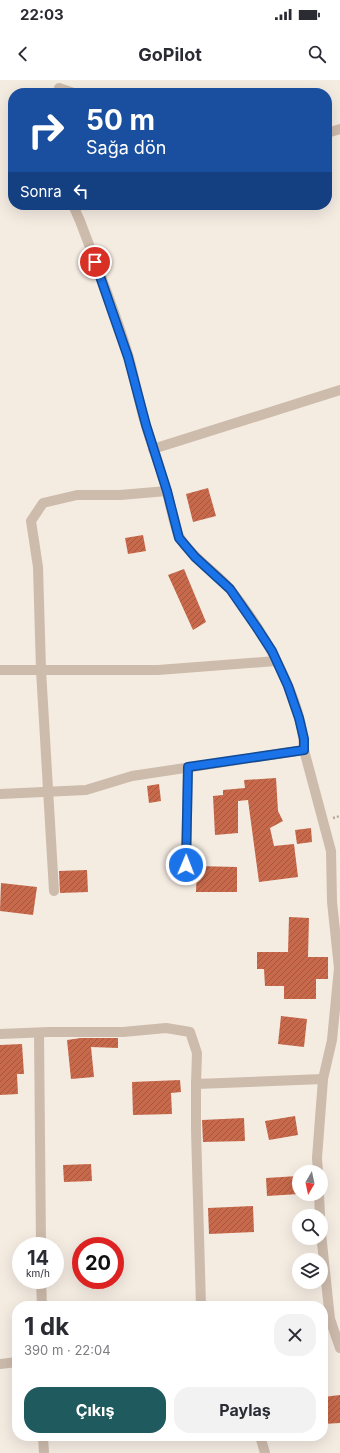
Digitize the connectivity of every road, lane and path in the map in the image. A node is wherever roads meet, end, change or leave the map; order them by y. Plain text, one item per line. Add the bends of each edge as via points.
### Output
1 (75, 210) edge
2 (340, 390) edge
3 (153, 449) junction
4 (167, 491) junction
5 (276, 661) junction
6 (0, 670) edge
7 (41, 670) junction
8 (304, 750) junction
9 (188, 767) junction
10 (47, 793) junction
11 (0, 794) edge
12 (186, 865) dead end
13 (54, 891) dead end
14 (39, 1033) junction
15 (0, 1034) edge
16 (323, 1079) junction
17 (196, 1084) junction
18 (318, 1165) edge
19 (41, 1237) edge
20 (322, 1245) edge
21 (41, 1289) edge
22 (42, 1301) edge
23 (201, 1301) edge
24 (340, 1309) edge
25 (330, 1312) junction
26 (340, 1348) edge
27 (12, 1363) edge
28 (0, 1364) edge
29 (44, 1441) edge
30 (261, 1441) edge
31 (44, 1453) edge
32 (265, 1453) edge

1 - 3 street via 128,357
2 - 3 street
3 - 4 street
4 - 5 street via 179,538 195,557 230,589
4 - 7 street via 77,495 43,503 31,521 38,566
5 - 7 street via 158,670
5 - 8 street via 299,718
6 - 7 street
7 - 10 street
8 - 9 street
8 - 16 street via 331,851 332,902 340,968 332,1040
9 - 10 street via 132,776 86,790
9 - 12 street
10 - 11 street
10 - 13 street
14 - 15 street
14 - 17 street via 123,1032 166,1028 190,1032 197,1054
14 - 19 street
16 - 17 street
16 - 18 street
17 - 23 street
20 - 25 street
21 - 22 street
24 - 25 street
25 - 26 street
27 - 28 street
29 - 31 street
30 - 32 street

